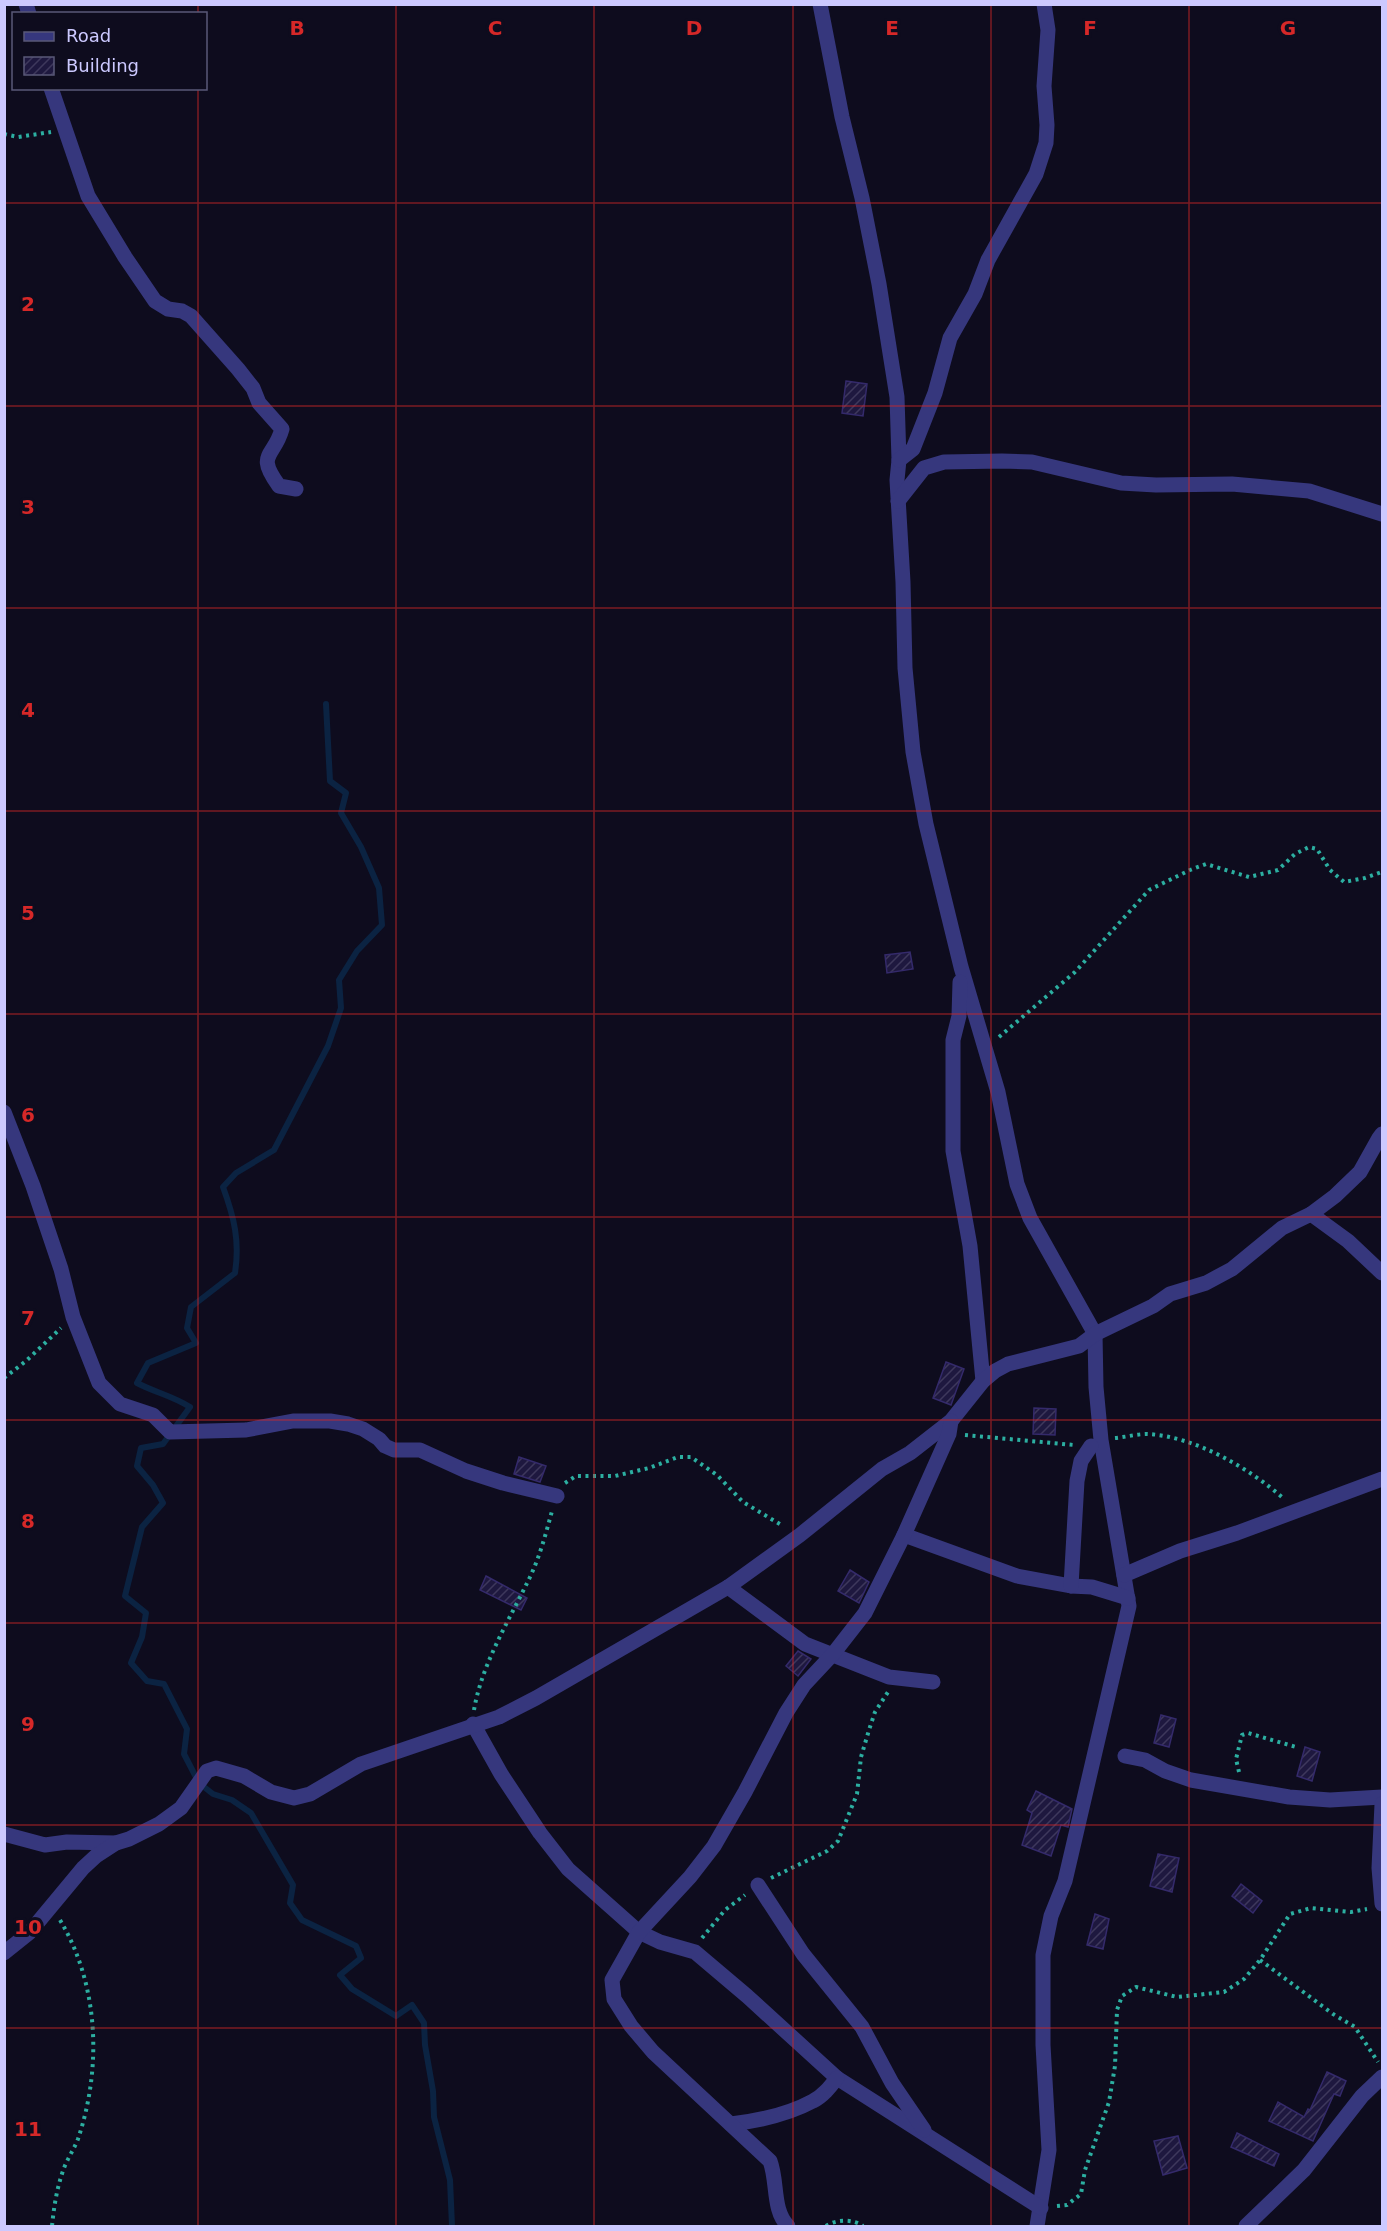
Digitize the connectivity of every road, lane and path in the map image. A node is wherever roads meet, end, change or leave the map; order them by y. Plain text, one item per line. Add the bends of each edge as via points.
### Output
1 (820, 4) edge
2 (1044, 4) edge
3 (52, 90) edge
4 (64, 129) junction
5 (4, 134) edge
6 (899, 460) junction
7 (296, 489) dead end
8 (898, 501) junction
9 (1383, 514) edge
10 (1383, 872) edge
11 (961, 967) junction
12 (985, 1049) junction
13 (4, 1112) edge
14 (1383, 1134) edge
15 (1311, 1214) junction
16 (1383, 1273) edge
17 (73, 1317) junction
18 (1095, 1334) junction
19 (4, 1378) edge
20 (983, 1381) junction
21 (950, 1427) junction
22 (1096, 1443) junction
23 (1383, 1479) edge
24 (557, 1496) junction
25 (1295, 1512) junction
26 (800, 1535) junction
27 (904, 1535) junction
28 (1125, 1575) junction
29 (1071, 1586) junction
30 (728, 1587) junction
31 (1128, 1598) junction
32 (833, 1654) junction
33 (897, 1679) junction
34 (933, 1682) dead end
35 (473, 1724) junction
36 (1296, 1747) dead end
37 (1125, 1756) dead end
38 (1245, 1789) junction
39 (1383, 1797) edge
40 (1383, 1804) edge
41 (4, 1834) edge
42 (116, 1843) junction
43 (758, 1885) junction
44 (51, 1906) junction
45 (1377, 1906) edge
46 (639, 1932) junction
47 (695, 1952) junction
48 (4, 1953) edge
49 (1260, 1960) junction
50 (1380, 2070) edge
51 (837, 2078) junction
52 (731, 2124) junction
53 (927, 2135) junction
54 (1041, 2208) junction
55 (52, 2226) edge
56 (788, 2226) edge
57 (826, 2226) edge
58 (863, 2226) edge
59 (1037, 2226) edge
60 (1246, 2226) edge

1 - 6 street via 879,284 897,397
2 - 6 street via 1048,30 1044,86 1046,143 1036,174 987,260 975,294 950,338 935,393 913,449
3 - 4 street
4 - 5 path via 18,137
4 - 7 street via 88,196 156,301 191,316 238,369 259,403 282,429 266,465 279,486
6 - 8 street
8 - 9 street via 924,468 944,462 1002,460 1032,462 1121,483 1233,484 1309,491
8 - 11 street via 913,752 926,824
10 - 12 path via 1344,882 1330,870 1317,849 1309,847 1278,870 1249,877 1206,864 1190,870 1149,890 1075,972
11 - 12 street
11 - 20 street via 959,1016 953,1040 953,1151 970,1246
12 - 18 street via 1017,1184 1030,1218
13 - 17 street via 61,1269
14 - 15 street via 1360,1173
15 - 16 street
15 - 18 street via 1282,1228 1232,1269 1206,1283 1170,1294 1154,1306
17 - 19 path
17 - 24 street via 99,1383 120,1404 153,1415 170,1431 246,1430 293,1421 348,1424 363,1429 394,1450 420,1450 466,1471
18 - 20 street via 1079,1346 1008,1364
18 - 22 street
20 - 21 street
21 - 22 path via 1042,1444
21 - 26 street via 882,1469
21 - 27 street
22 - 25 path via 1146,1434 1167,1436 1230,1460 1253,1474
22 - 28 street
22 - 29 street via 1081,1461 1077,1481
23 - 25 street
24 - 26 path via 568,1479 576,1476 615,1476 678,1457 692,1457 717,1475 743,1502
24 - 35 path via 531,1575 483,1677
25 - 28 street via 1180,1551
26 - 30 street
27 - 29 street via 1017,1576
27 - 32 street via 865,1613
28 - 31 street
29 - 31 street via 1092,1587
30 - 32 street via 805,1644
30 - 35 street via 536,1698 499,1717
31 - 54 street via 1065,1881 1043,1955 1049,2150
32 - 33 street via 863,1669
32 - 46 street via 786,1713 714,1846
33 - 34 street
33 - 43 path via 875,1712 861,1757 857,1794 838,1840 827,1851
35 - 42 street via 361,1764 310,1794 294,1798 271,1792 244,1776 216,1768 207,1771 181,1808 159,1824
35 - 46 street via 501,1774 568,1869
36 - 38 path via 1248,1733 1242,1735 1236,1759
37 - 38 street via 1145,1760 1185,1779
38 - 39 street via 1306,1799
40 - 45 street
41 - 42 street via 45,1845
42 - 44 street via 83,1868
43 - 47 path via 724,1910 704,1933
43 - 53 street via 798,1946 862,2027 892,2083
44 - 48 street via 29,1933
44 - 55 path via 81,1962 90,2006 93,2055 90,2096 55,2196
45 - 49 path via 1351,1912 1311,1908 1290,1914
46 - 47 street
46 - 52 street via 612,1980 614,1999 653,2052
47 - 51 street
49 - 50 path via 1355,2027
49 - 54 path via 1244,1979 1224,1992 1177,1997 1136,1987 1122,1996 1117,2010 1109,2102 1081,2193 1067,2205
50 - 60 street via 1304,2170
51 - 52 street via 813,2101
51 - 53 street
52 - 56 street via 770,2161 775,2173 777,2205
53 - 54 street
54 - 59 street
57 - 58 path via 845,2221

